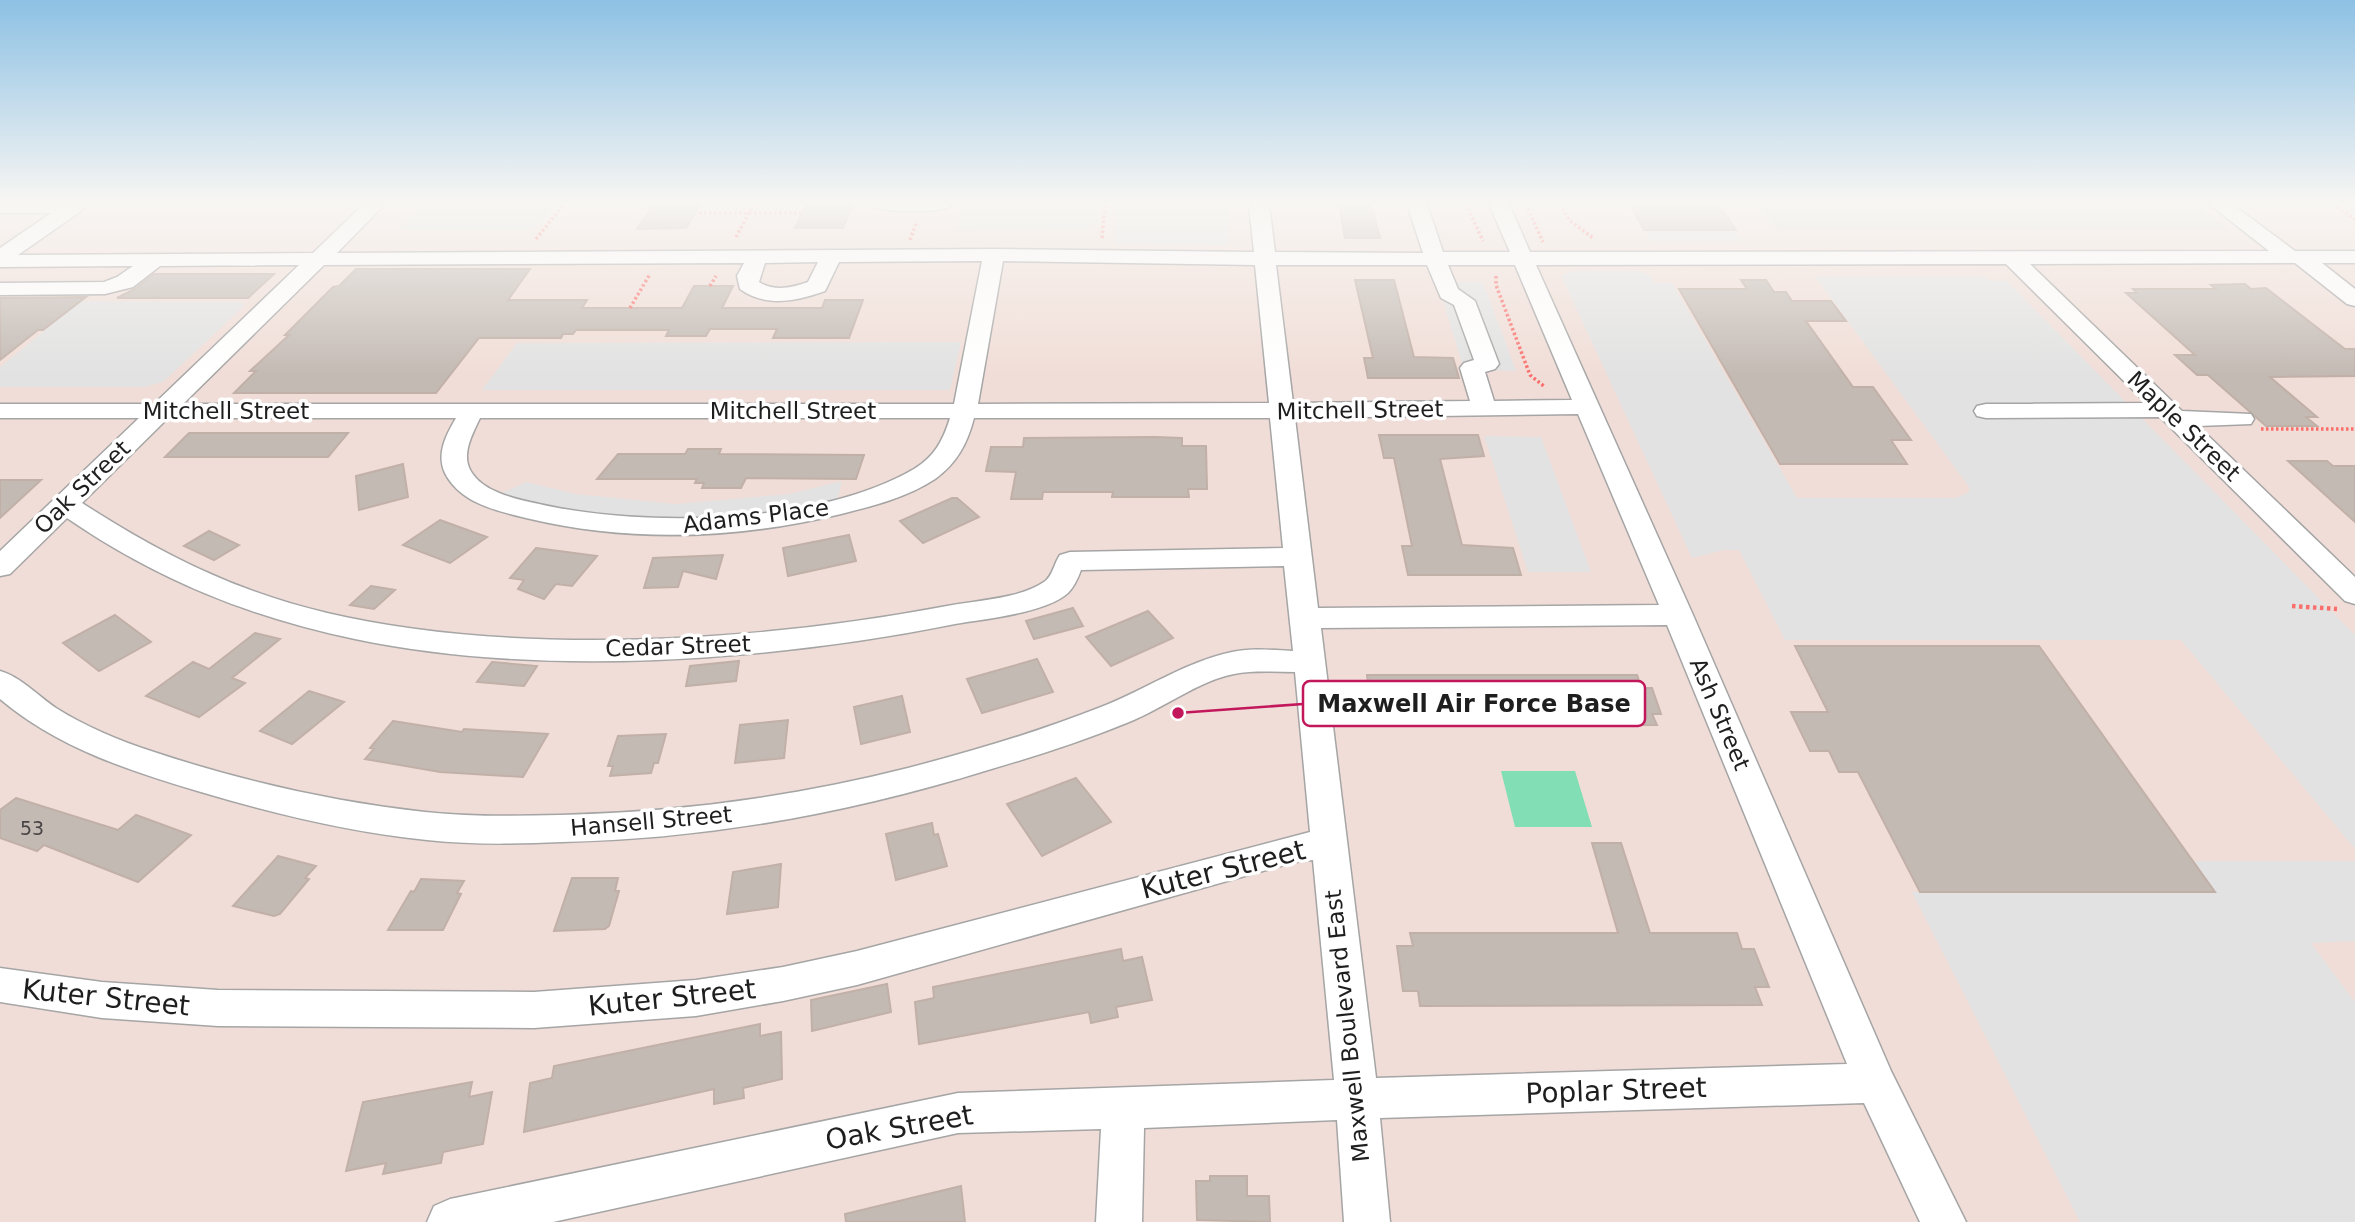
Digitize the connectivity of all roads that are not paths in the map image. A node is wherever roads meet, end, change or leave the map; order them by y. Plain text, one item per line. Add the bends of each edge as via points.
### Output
1 (154, 261) edge
2 (317, 261) edge
3 (755, 261) edge
4 (830, 261) edge
5 (993, 261) edge
6 (1264, 261) edge
7 (1437, 261) edge
8 (1525, 261) edge
9 (2015, 261) edge
10 (2301, 261) edge
11 (0, 289) edge
12 (2355, 299) edge
13 (1586, 407) junction
14 (1484, 408) junction
15 (0, 411) edge
16 (161, 411) junction
17 (472, 411) junction
18 (963, 411) junction
19 (1280, 411) junction
20 (1986, 411) dead end
21 (2172, 414) junction
22 (2242, 419) dead end
23 (65, 504) junction
24 (1297, 557) junction
25 (0, 567) edge
26 (2349, 602) edge
27 (1678, 615) junction
28 (1303, 618) junction
29 (1308, 662) junction
30 (0, 682) edge
31 (1327, 844) junction
32 (0, 985) edge
33 (1876, 1083) junction
34 (1357, 1098) junction
35 (1123, 1109) junction
36 (450, 1222) edge
37 (1119, 1222) edge
38 (1367, 1222) edge
39 (1943, 1222) edge

1 - 11 street via 125,282 105,288
2 - 16 street, Oak Street
3 - 4 street via 748,284 765,294 783,295 817,286
5 - 18 street
6 - 19 street, Maxwell Boulevard East
7 - 14 street via 1449,293 1464,301 1487,364 1472,368
8 - 13 street, Ash Street
9 - 21 street, Maple Street
10 - 12 street
13 - 14 street, Mitchell Street
13 - 27 street, Ash Street
14 - 19 street, Mitchell Street
15 - 16 street, Mitchell Street
16 - 17 street, Mitchell Street
16 - 23 street, Oak Street
17 - 18 street, Mitchell Street
17 - 18 street, Adams Place via 454,457 458,473 474,489 508,505 546,515 665,527 785,516 893,489 922,475 950,452
18 - 19 street, Mitchell Street
19 - 24 street, Maxwell Boulevard East
20 - 21 street
21 - 22 street
21 - 26 street, Maple Street
23 - 24 street, Cedar Street via 149,558 228,594 386,635 508,648 663,650 815,638 895,627 1039,595 1059,585 1070,561
23 - 25 street, Oak Street
24 - 28 street, Maxwell Boulevard East
27 - 28 street
27 - 33 street, Ash Street
28 - 29 street, Maxwell Boulevard East
29 - 30 street, Hansell Street via 1235,662 1078,729 956,768 842,797 660,824 577,829 411,825 333,813 219,785 85,740 49,720
29 - 31 street, Maxwell Boulevard East
31 - 32 street, Kuter Street via 1295,848 857,968 696,998 534,1010 231,1009 102,1000
31 - 34 street, Maxwell Boulevard East
33 - 34 street, Poplar Street
33 - 39 street, Ash Street
34 - 35 street, Oak Street
34 - 38 street, Maxwell Boulevard East
35 - 36 street, Oak Street via 958,1113
35 - 37 street

